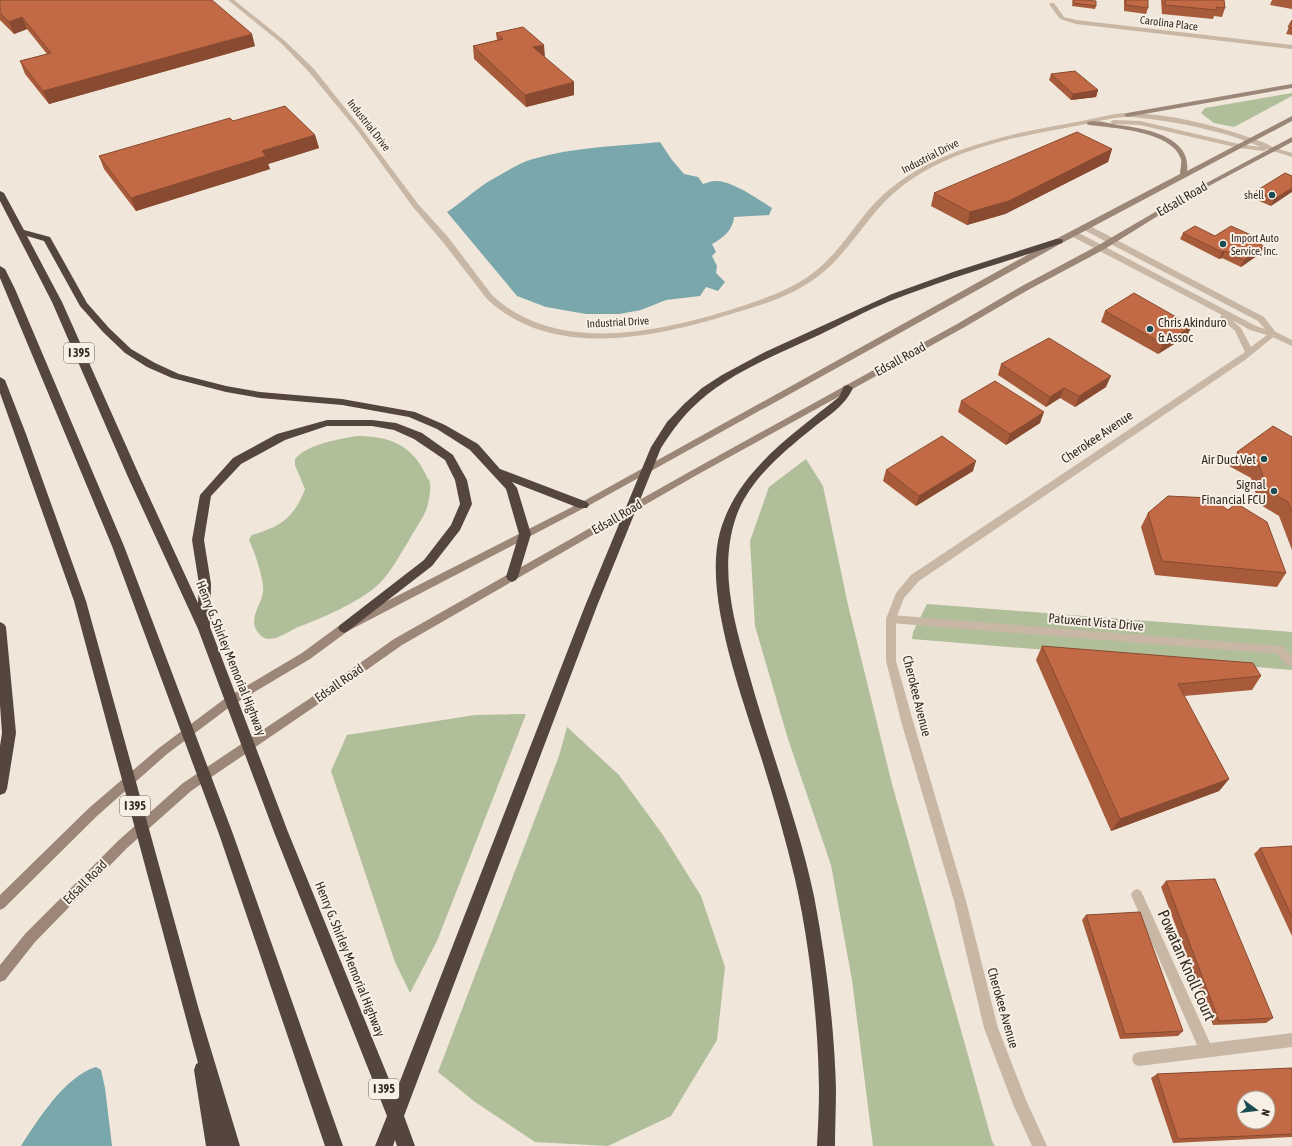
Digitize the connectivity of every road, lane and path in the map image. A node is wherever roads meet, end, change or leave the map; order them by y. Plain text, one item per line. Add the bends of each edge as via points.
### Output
1 (231, 0) edge
2 (1052, 4) dead end
3 (1292, 47) edge
4 (1292, 86) edge
5 (1127, 115) junction
6 (1292, 118) edge
7 (1089, 122) junction
8 (1292, 139) edge
9 (1251, 140) junction
10 (1239, 146) junction
11 (1272, 149) junction
12 (1292, 155) edge
13 (1183, 174) junction
14 (0, 193) edge
15 (1085, 227) junction
16 (20, 232) junction
17 (1074, 234) junction
18 (1059, 241) junction
19 (1111, 241) junction
20 (1100, 248) junction
21 (0, 269) edge
22 (1207, 304) junction
23 (1273, 334) junction
24 (1292, 343) edge
25 (1249, 352) junction
26 (0, 380) edge
27 (848, 388) junction
28 (499, 473) junction
29 (583, 505) junction
30 (525, 534) junction
31 (512, 577) junction
32 (891, 619) junction
33 (0, 627) edge
34 (344, 628) junction
35 (204, 629) junction
36 (1292, 664) edge
37 (4, 666) junction
38 (0, 699) edge
39 (0, 789) edge
40 (1137, 895) dead end
41 (3, 901) edge
42 (0, 975) edge
43 (191, 1010) junction
44 (1292, 1040) edge
45 (1206, 1050) junction
46 (1139, 1059) dead end
47 (216, 1146) edge
48 (231, 1146) edge
49 (334, 1146) edge
50 (384, 1146) edge
51 (406, 1146) edge
52 (826, 1146) edge
53 (1040, 1146) edge

1 - 7 street, Industrial Drive via 300,58 386,164 417,208 448,242 465,267 495,302 517,318 561,332 600,336 656,331 728,313 785,293 820,272 890,192 922,170 985,143
2 - 3 street, Carolina Place via 1062,18 1076,22
4 - 5 main road
5 - 7 street, Industrial Drive
5 - 9 street, Industrial Drive via 1168,120
6 - 9 main road, Edsall Road
7 - 10 street, Industrial Drive via 1140,123
7 - 13 main road via 1131,128 1152,133 1165,140 1178,149 1184,159
8 - 11 main road, Edsall Road
9 - 10 main road, Edsall Road
9 - 11 street, Industrial Drive
10 - 11 street, Industrial Drive
10 - 13 main road, Edsall Road
11 - 12 street
11 - 19 main road, Edsall Road
13 - 15 main road, Edsall Road
14 - 16 highway, Henry G. Shirley Memorial Highway / I 395
15 - 17 main road, Edsall Road
15 - 19 street
16 - 28 highway via 47,239 83,304 128,351 151,365 176,376 226,389 260,395 342,402 411,414 441,427 474,447
16 - 35 highway, Henry G. Shirley Memorial Highway / I 395 via 57,302
17 - 18 main road, Edsall Road
17 - 20 street
18 - 29 main road, Edsall Road
18 - 50 highway via 895,296 771,351 724,377 678,414 667,428 656,447 591,606
19 - 20 main road, Edsall Road
19 - 23 street via 1261,319
20 - 22 street
20 - 27 main road, Edsall Road
21 - 49 highway via 118,546 226,834
22 - 23 street via 1253,328
22 - 25 street via 1238,330
23 - 24 street
23 - 25 street, Cherokee Avenue
25 - 32 street, Cherokee Avenue via 915,578 900,596
26 - 43 highway, I 395 via 80,601
27 - 31 main road, Edsall Road
27 - 52 highway via 843,399 775,454 741,494 731,515 722,560 722,589 730,630 787,820 806,895 820,984 827,1083
28 - 29 highway
28 - 30 highway via 511,488
29 - 30 main road, Edsall Road
30 - 31 highway
30 - 34 main road, Edsall Road
31 - 42 main road, Edsall Road via 398,642 187,787 123,844 30,938
32 - 36 street, Patuxent Vista Drive via 1280,650
32 - 53 street, Cherokee Avenue via 891,660 960,901 991,1028 1020,1104
33 - 37 highway
34 - 35 highway via 428,563 456,527 466,504 461,480 449,458 418,436 372,423 327,424 282,437 238,461 206,495 198,540 205,584
34 - 41 main road, Edsall Road via 306,656 227,703 163,751 93,812
35 - 51 highway, Henry G. Shirley Memorial Highway / I 395 via 281,832
37 - 38 highway
37 - 39 highway via 9,733
40 - 45 street, Powatan Knoll Court
43 - 47 highway
43 - 48 highway, I 395
44 - 45 street
45 - 46 street

